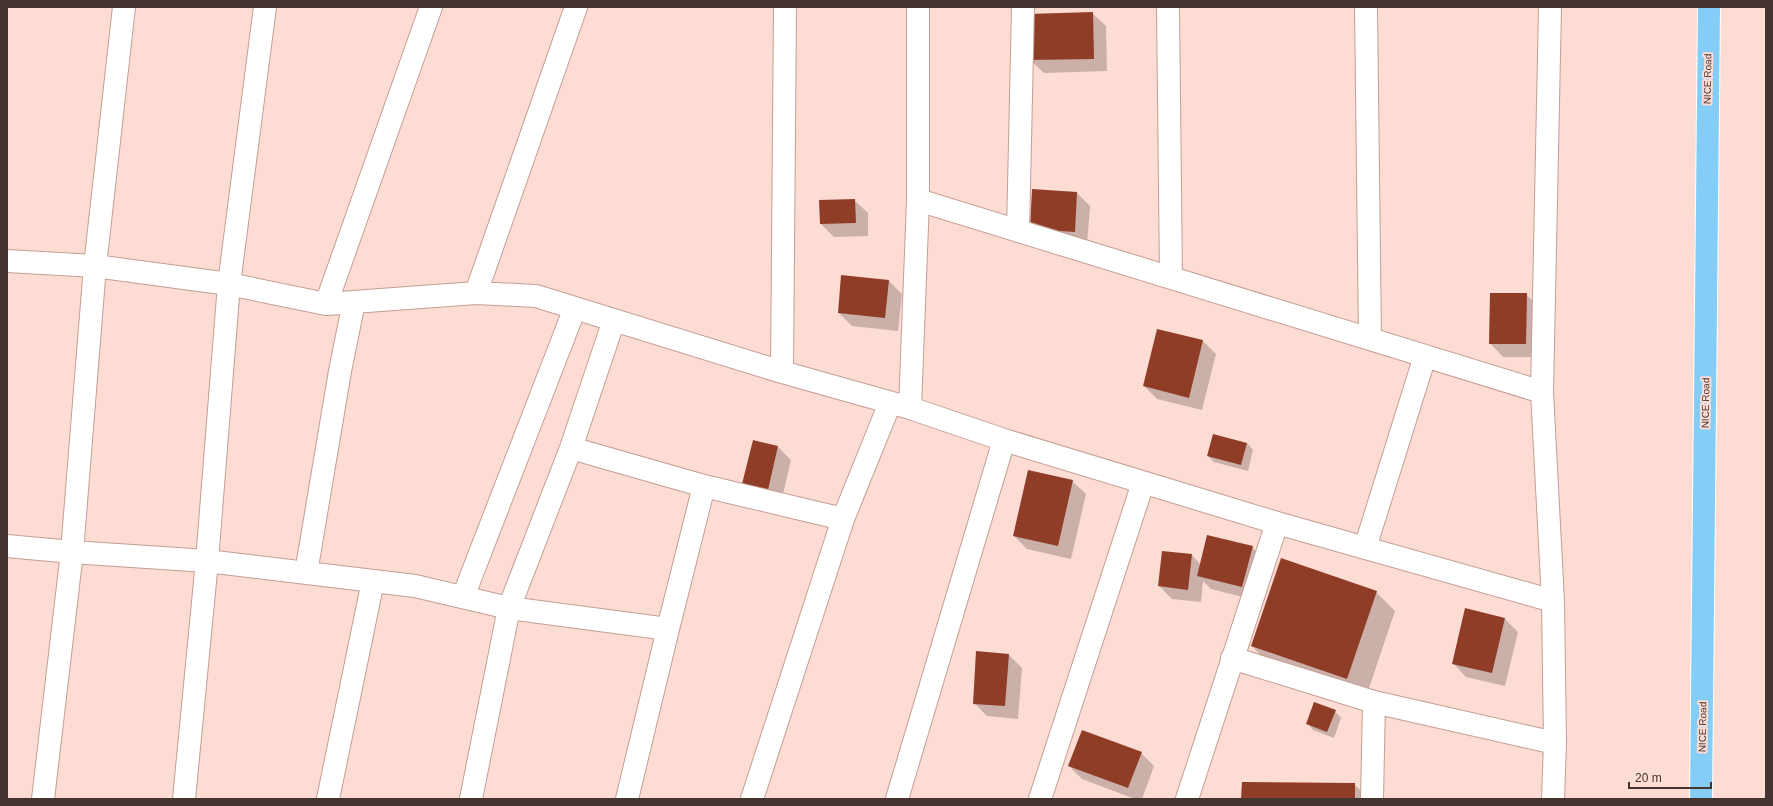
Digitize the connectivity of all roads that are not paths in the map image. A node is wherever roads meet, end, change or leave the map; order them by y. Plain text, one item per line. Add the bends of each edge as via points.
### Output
1 (124, 7) edge
2 (265, 7) edge
3 (431, 7) edge
4 (576, 7) edge
5 (784, 7) edge
6 (918, 7) edge
7 (1023, 7) edge
8 (1168, 7) edge
9 (1366, 7) edge
10 (1550, 7) edge
11 (1708, 7) edge
12 (918, 200) junction
13 (1018, 231) junction
14 (7, 261) edge
15 (95, 266) junction
16 (1171, 278) junction
17 (229, 284) junction
18 (476, 293) junction
19 (354, 302) junction
20 (326, 304) junction
21 (575, 308) junction
22 (614, 320) junction
23 (1370, 339) junction
24 (1425, 356) junction
25 (782, 372) junction
26 (1542, 392) junction
27 (900, 406) junction
28 (1004, 440) junction
29 (571, 448) junction
30 (1143, 483) junction
31 (704, 486) junction
32 (843, 519) junction
33 (1277, 523) junction
34 (7, 546) edge
35 (1365, 548) junction
36 (72, 552) junction
37 (207, 561) junction
38 (306, 573) junction
39 (373, 581) junction
40 (463, 597) junction
41 (1553, 601) junction
42 (509, 608) junction
43 (668, 630) junction
44 (1232, 658) junction
45 (1374, 702) junction
46 (1554, 743) junction
47 (43, 799) edge
48 (184, 799) edge
49 (328, 799) edge
50 (471, 799) edge
51 (627, 799) edge
52 (752, 799) edge
53 (897, 799) edge
54 (1040, 799) edge
55 (1186, 799) edge
56 (1372, 799) edge
57 (1553, 799) edge
58 (1701, 799) edge

1 - 15 street
2 - 17 street
3 - 20 street
4 - 18 street
5 - 25 street
6 - 12 street
7 - 13 street
8 - 16 street
9 - 23 street
10 - 26 street
11 - 58 highway, NICE Road
12 - 13 street
12 - 27 street
13 - 16 street
14 - 15 street
15 - 17 street
15 - 36 street
16 - 23 street
17 - 20 street
17 - 37 street
18 - 19 street
18 - 21 street via 536,296
19 - 20 street
19 - 38 street
21 - 22 street
21 - 40 street
22 - 25 street
22 - 29 street
23 - 24 street
24 - 26 street
24 - 35 street
25 - 27 street
26 - 41 street
27 - 28 street
27 - 32 street
28 - 30 street
28 - 53 street
29 - 31 street
29 - 42 street
30 - 33 street
30 - 54 street
31 - 32 street
31 - 43 street
32 - 52 street
33 - 35 street
33 - 44 street
34 - 36 street
35 - 41 street
36 - 37 street
36 - 47 street
37 - 38 street
37 - 48 street
38 - 39 street
39 - 40 street via 415,586
39 - 49 street
40 - 42 street
41 - 46 street
42 - 43 street
42 - 50 street
43 - 51 street
44 - 45 street
44 - 55 street
45 - 46 street
45 - 56 street
46 - 57 street

